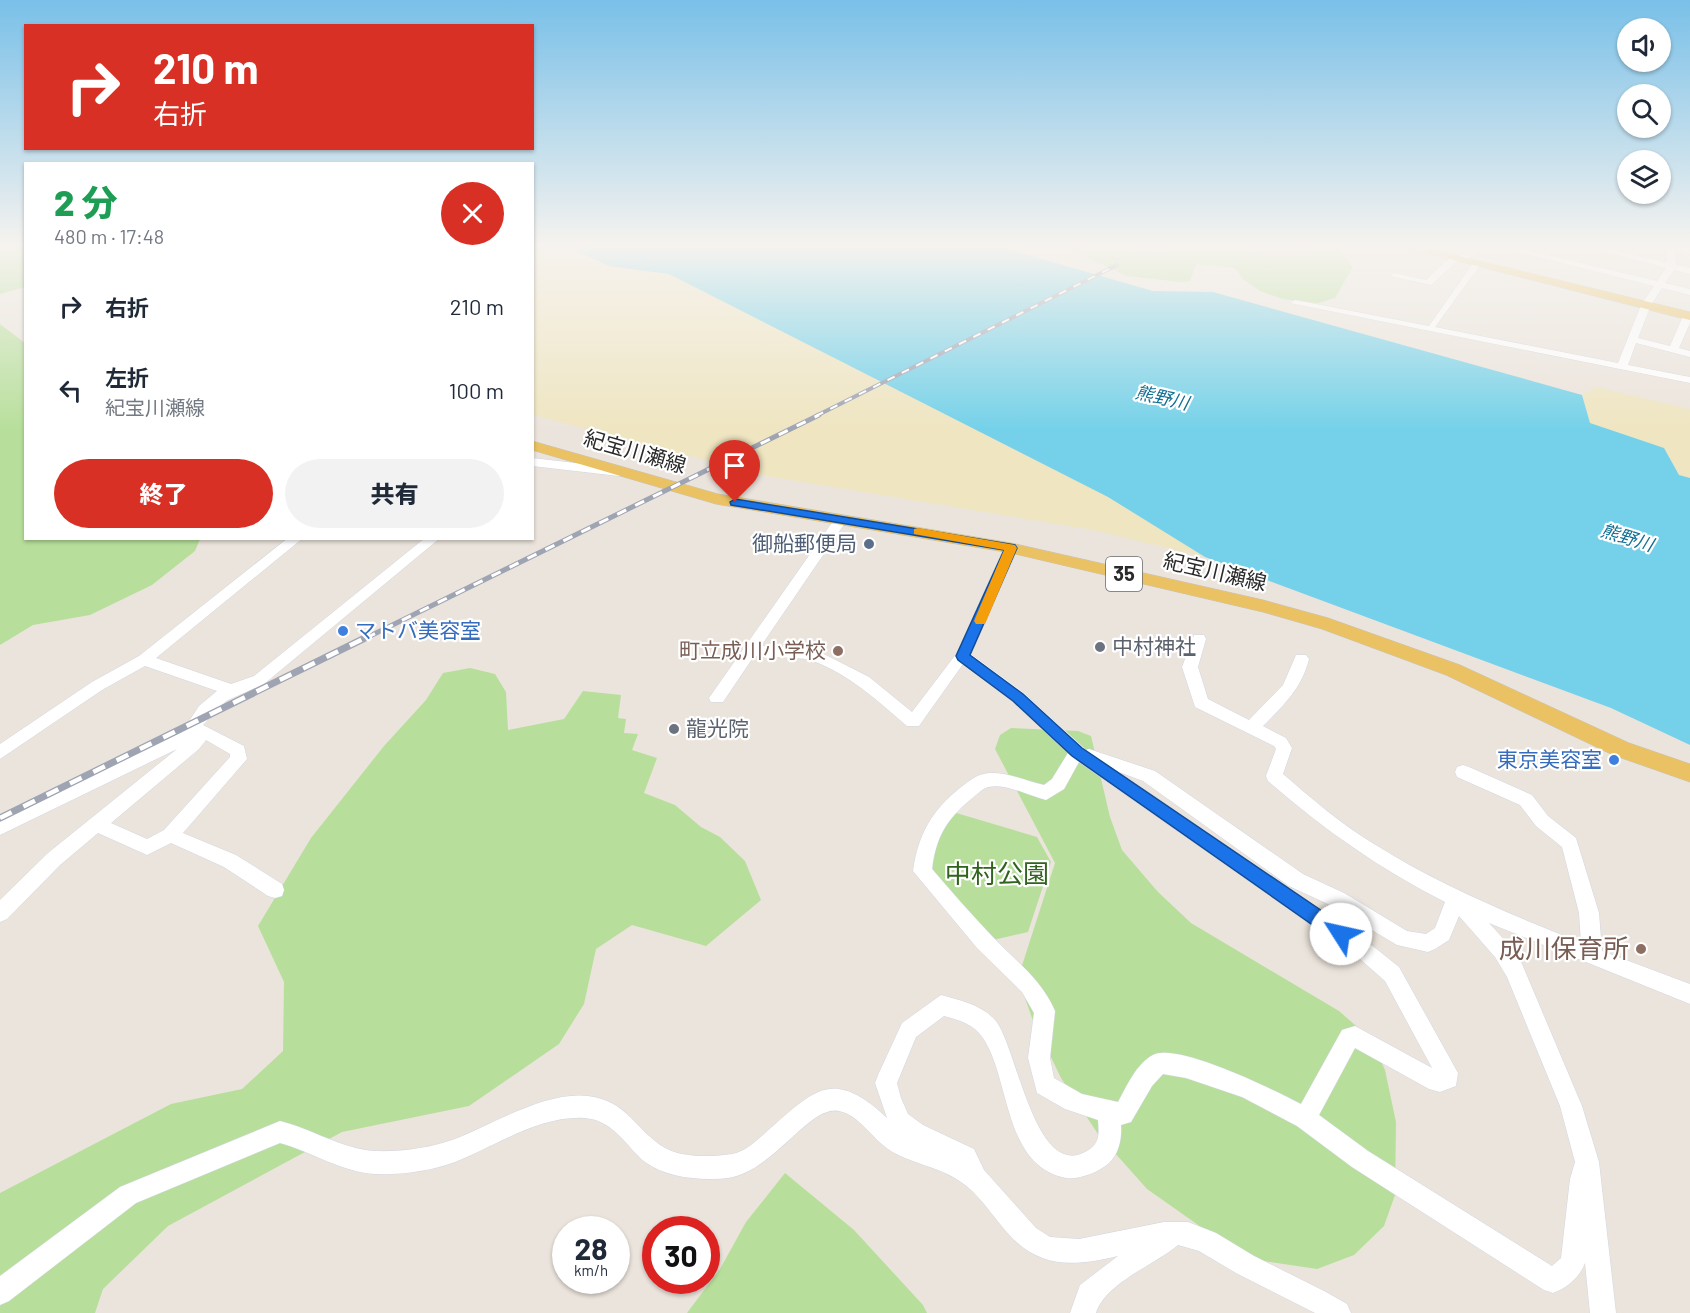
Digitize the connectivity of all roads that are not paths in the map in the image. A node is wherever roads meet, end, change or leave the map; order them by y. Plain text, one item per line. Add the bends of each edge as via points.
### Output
1 (1323, 308) edge
2 (1445, 308) edge
3 (1645, 308) edge
4 (1659, 308) edge
5 (1689, 316) edge
6 (1469, 336) junction
7 (1632, 339) junction
8 (1674, 350) junction
9 (1690, 354) edge
10 (1622, 366) junction
11 (1690, 380) edge
12 (534, 451) edge
13 (841, 520) junction
14 (294, 540) edge
15 (432, 540) edge
16 (1011, 548) junction
17 (1199, 639) dead end
18 (751, 650) junction
19 (963, 656) junction
20 (1301, 659) dead end
21 (144, 660) junction
22 (229, 689) junction
23 (717, 698) dead end
24 (1251, 728) junction
25 (199, 730) junction
26 (1077, 752) junction
27 (0, 753) edge
28 (1463, 772) dead end
29 (1690, 773) edge
30 (96, 824) junction
31 (0, 828) edge
32 (170, 835) junction
33 (275, 890) dead end
34 (1456, 899) junction
35 (0, 913) edge
36 (1592, 955) junction
37 (1690, 994) edge
38 (1108, 1112) junction
39 (1305, 1118) junction
40 (1587, 1162) junction
41 (976, 1178) junction
42 (1179, 1233) junction
43 (0, 1292) edge
44 (1083, 1313) edge
45 (1338, 1313) edge
46 (1603, 1313) edge

1 - 6 street
2 - 6 street via 1435,322
3 - 7 street
4 - 5 main road
5 - 8 street
6 - 10 street
7 - 8 street
7 - 10 street
8 - 9 street
10 - 11 street
12 - 13 main road, 紀宝川瀬線 / 35 via 633,474 716,499
13 - 16 main road, 紀宝川瀬線 / 35
13 - 18 street
14 - 21 street
15 - 22 street via 259,680
16 - 19 street
16 - 29 main road, 紀宝川瀬線 / 35 via 1328,624 1453,670 1621,750
17 - 24 street via 1190,667 1201,703
18 - 19 street via 811,654 864,681 913,722
18 - 23 street
19 - 26 street via 1018,697
20 - 24 street via 1298,677
21 - 22 street
21 - 27 street via 97,686
22 - 25 street via 206,708
24 - 34 street via 1280,742 1284,748 1275,776 1302,803 1398,869
25 - 30 street via 193,745
25 - 31 street
25 - 32 street via 238,751 239,759
26 - 34 street via 1149,776 1296,880 1404,939 1428,943 1442,934
26 - 38 street via 1058,784 1046,793 999,780 983,780 950,805 940,815 924,850 922,871 984,942 1029,985 1045,1011 1039,1058 1045,1085 1056,1094
26 - 39 street via 1335,930 1392,974 1448,1078 1429,1078 1355,1035 1349,1037
28 - 36 street via 1526,800 1542,821 1570,843 1589,913
30 - 32 street via 147,847
30 - 35 street
32 - 33 street via 230,861
34 - 36 street
34 - 40 street via 1515,970 1571,1106
36 - 37 street
38 - 39 street via 1123,1114 1144,1077 1159,1063 1186,1067 1247,1088
38 - 41 street via 1111,1135 1103,1154 1085,1165 1067,1167 1053,1163 1028,1132 992,1032 974,1016 940,1005 909,1030 886,1083 900,1122 966,1157
39 - 40 street via 1360,1159 1553,1281 1573,1264
40 - 46 street
41 - 42 street via 1029,1238 1048,1249 1069,1252
41 - 43 street via 894,1140 851,1104 832,1099 815,1103 756,1157 734,1165 677,1164 656,1156 635,1132 609,1113 585,1106 554,1111 449,1153 384,1163 339,1155 280,1132 128,1196
42 - 44 street via 1143,1252 1089,1294
42 - 45 street via 1219,1247

